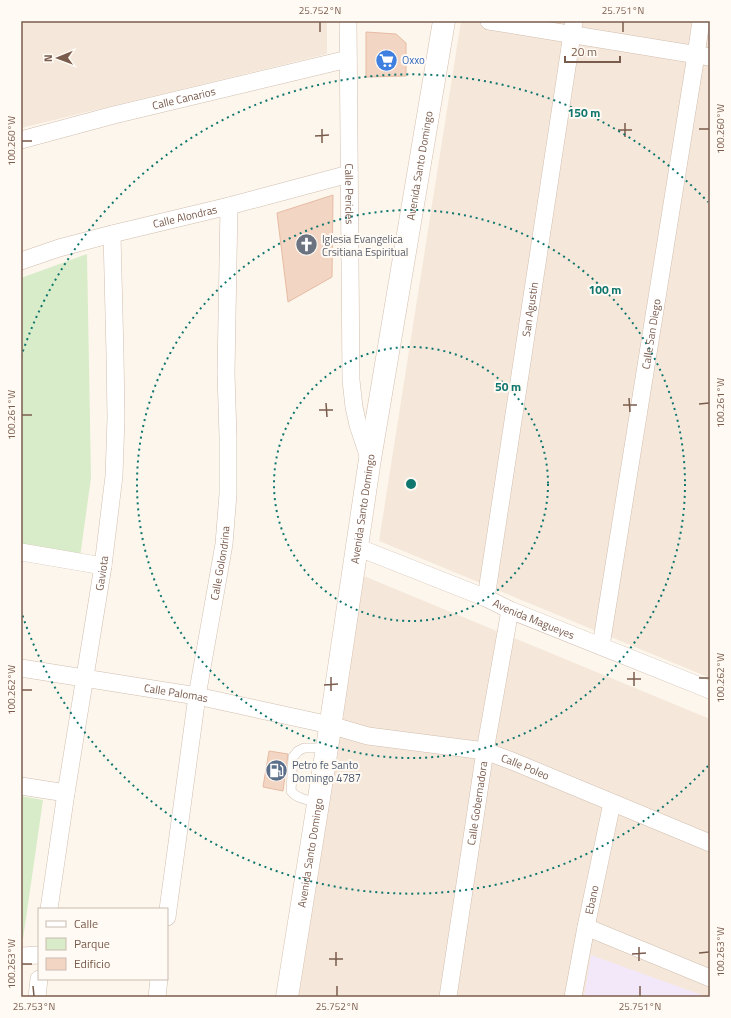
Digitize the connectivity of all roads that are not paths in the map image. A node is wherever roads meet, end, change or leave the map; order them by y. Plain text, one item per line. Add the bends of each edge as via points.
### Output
1 (348, 21) edge
2 (444, 21) edge
3 (489, 21) edge
4 (701, 21) edge
5 (573, 27) edge
6 (703, 56) edge
7 (348, 59) junction
8 (21, 140) edge
9 (349, 174) junction
10 (229, 206) junction
11 (112, 234) junction
12 (21, 261) edge
13 (370, 460) junction
14 (357, 547) junction
15 (21, 552) edge
16 (103, 566) junction
17 (486, 598) junction
18 (510, 610) junction
19 (601, 646) junction
20 (21, 668) edge
21 (85, 678) junction
22 (710, 690) edge
23 (198, 696) junction
24 (330, 724) junction
25 (327, 748) junction
26 (485, 752) junction
27 (21, 786) edge
28 (66, 793) junction
29 (318, 802) junction
30 (612, 803) junction
31 (710, 843) edge
32 (49, 908) edge
33 (168, 910) edge
34 (586, 927) junction
35 (38, 955) edge
36 (21, 956) edge
37 (710, 978) edge
38 (39, 980) edge
39 (159, 980) edge
40 (37, 997) edge
41 (157, 997) edge
42 (287, 997) edge
43 (448, 997) edge
44 (573, 997) edge

1 - 7 street, Calle Pericles
2 - 13 main road, Avenida Santo Domingo
3 - 5 street
4 - 6 street, Calle San Diego
5 - 6 street
5 - 17 street, San Agustin
6 - 19 street, Calle San Diego
7 - 8 street, Calle Canarios
7 - 9 street, Calle Pericles
9 - 10 street, Calle Alondras
9 - 13 street, Calle Pericles via 351,380 354,407
10 - 11 street, Calle Alondras
10 - 23 street, Calle Golondrina via 226,373 228,494 224,544
11 - 12 street, Calle Alondras
11 - 16 street, Gaviota via 116,418 114,476
13 - 14 main road, Avenida Santo Domingo
14 - 17 street, Avenida Magueyes
14 - 24 main road, Avenida Santo Domingo
15 - 16 street
16 - 21 street, Gaviota
17 - 18 street, Avenida Magueyes
18 - 19 street, Avenida Magueyes
18 - 26 street, Calle Gobernadora
19 - 22 street, Avenida Magueyes
20 - 21 street, Calle Palomas
21 - 23 street, Calle Palomas
21 - 28 street, Gaviota
23 - 24 street, Calle Palomas
23 - 33 street, Calle Golondrina
24 - 25 main road, Avenida Santo Domingo
24 - 26 street, Calle Poleo via 368,736
25 - 29 main road, Avenida Santo Domingo
25 - 29 lane via 304,748 293,757 291,791 300,798
26 - 30 street, Calle Poleo
26 - 43 street, Calle Gobernadora
27 - 28 street
28 - 32 street, Gaviota
29 - 42 main road, Avenida Santo Domingo
30 - 31 street, Calle Poleo
30 - 34 street, Ebano
34 - 37 street
34 - 44 street, Ebano
35 - 36 street
38 - 40 street
39 - 41 street

